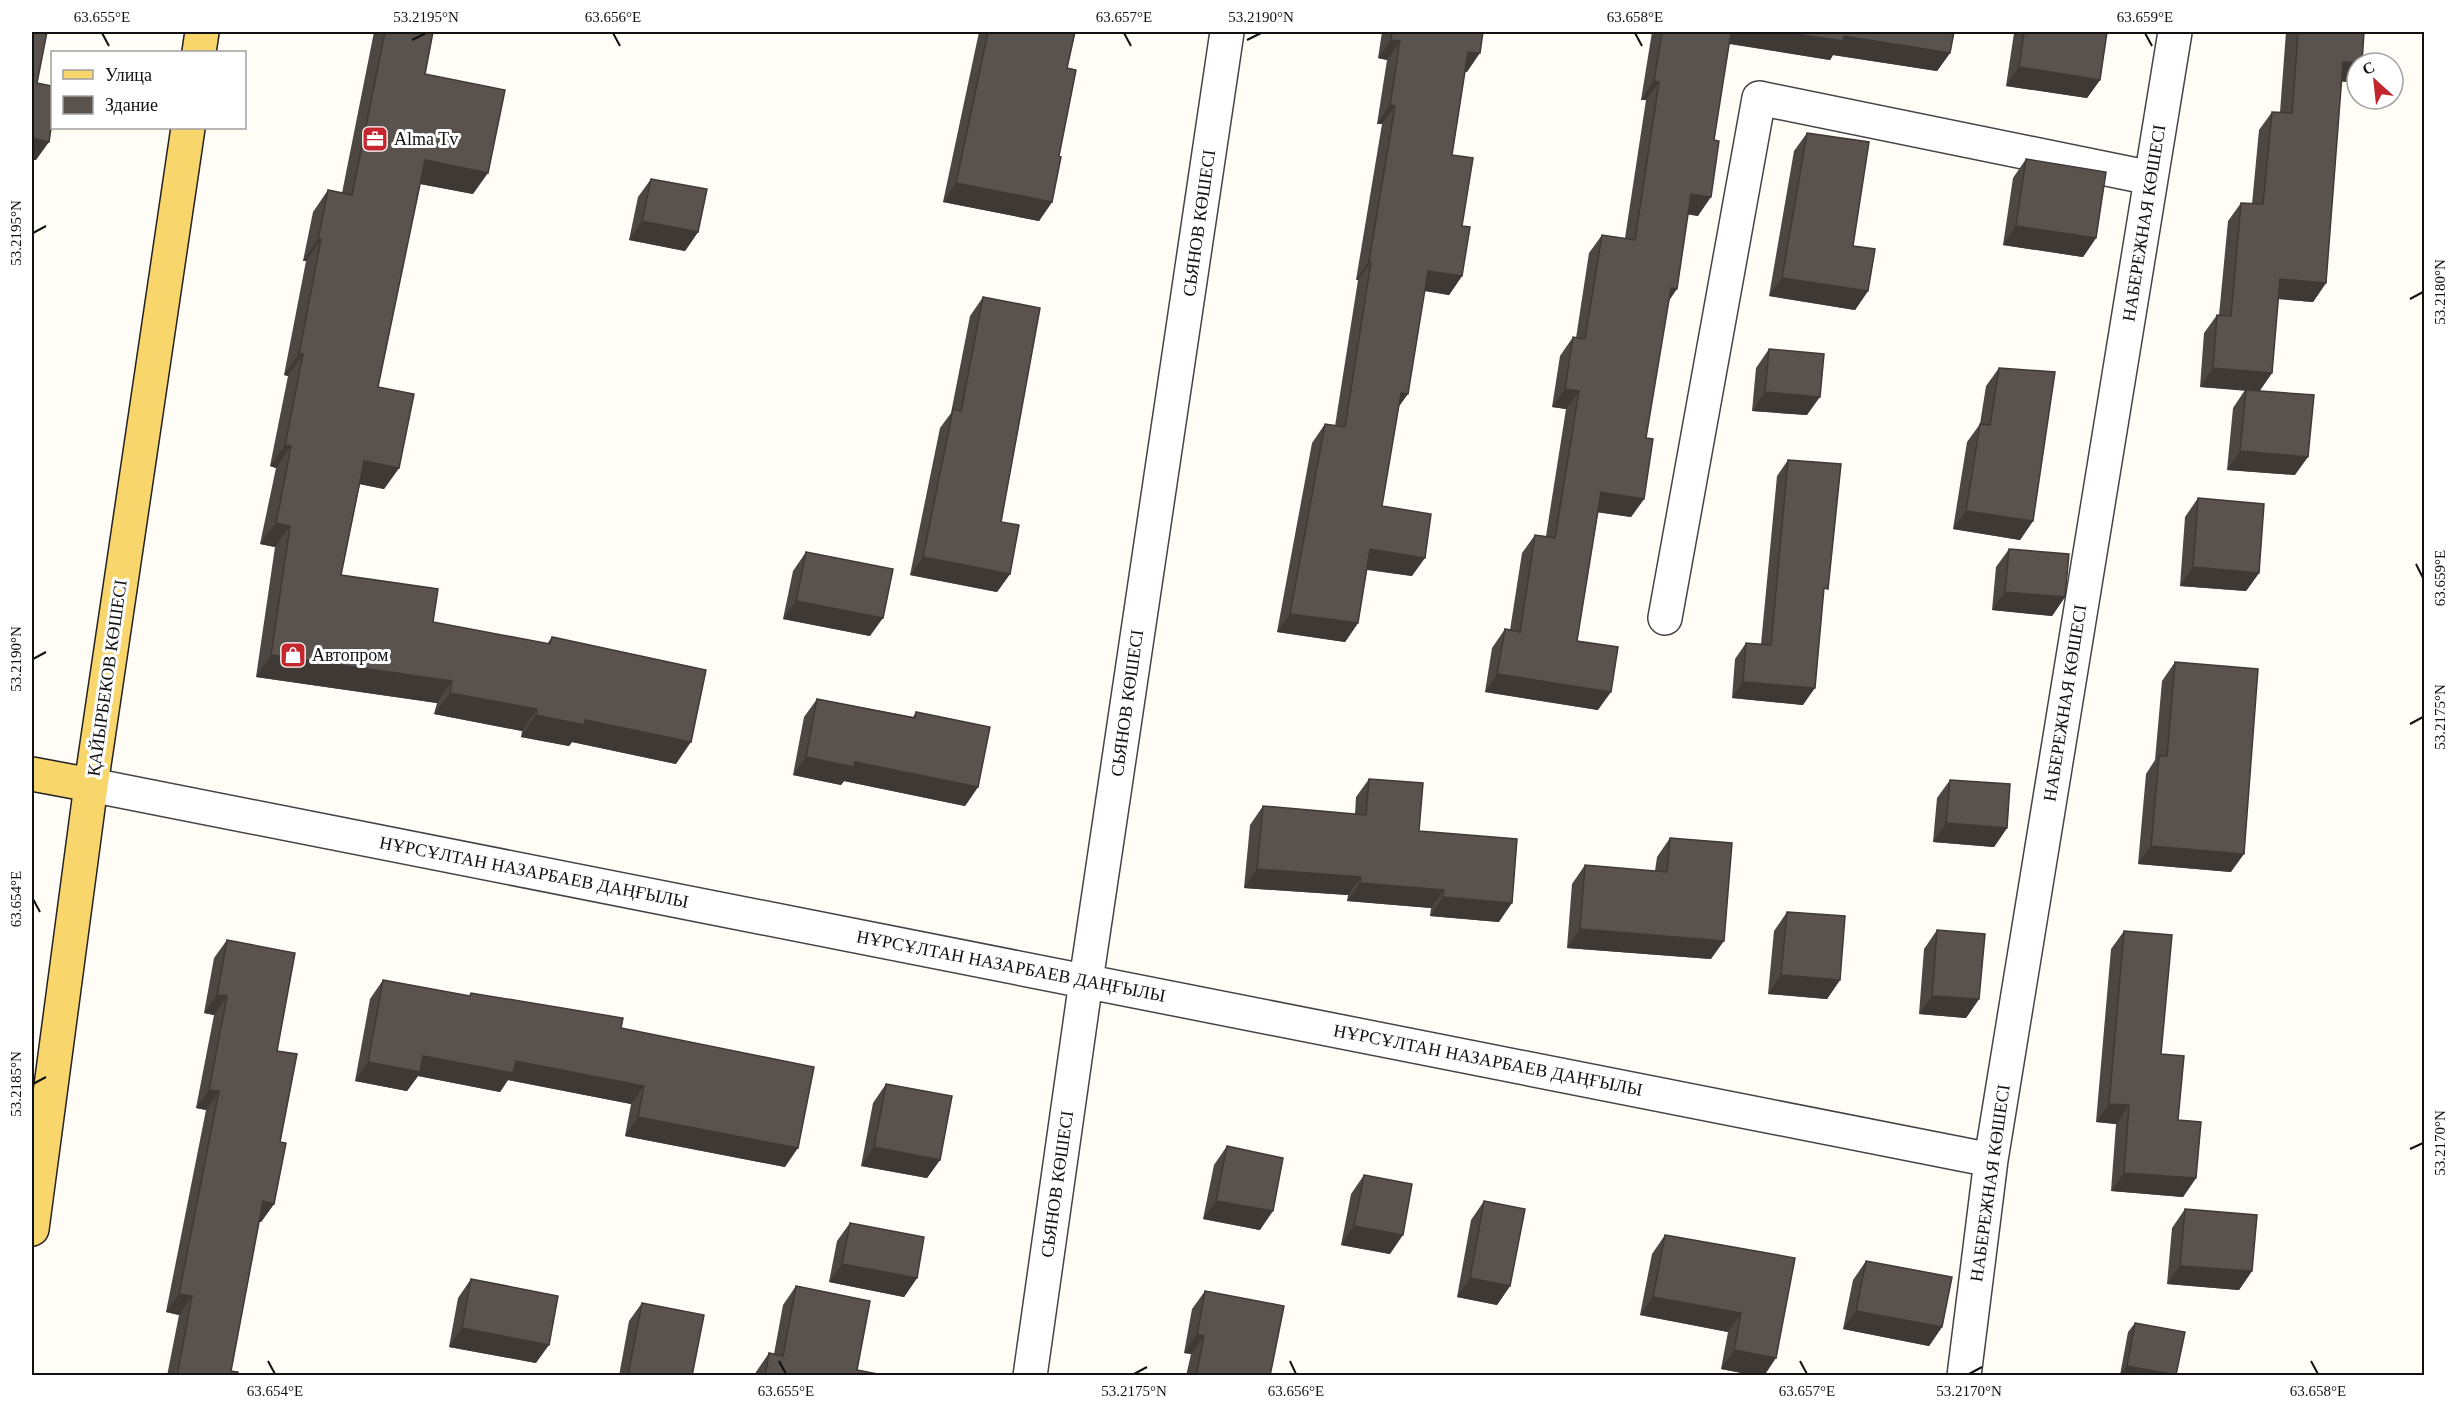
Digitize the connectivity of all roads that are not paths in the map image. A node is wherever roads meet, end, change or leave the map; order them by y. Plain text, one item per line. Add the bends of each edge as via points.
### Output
1 (202, 32) edge
2 (1227, 32) edge
3 (2175, 32) edge
4 (199, 51) edge
5 (188, 129) edge
6 (2151, 178) junction
7 (1665, 618) dead end
8 (32, 774) edge
9 (91, 785) junction
10 (1086, 981) junction
11 (1991, 1160) junction
12 (32, 1229) edge
13 (1030, 1376) edge
14 (1964, 1376) edge

1 - 4 main road
2 - 10 street, СЬЯНОВ КӨШЕСІ
3 - 6 street, НАБЕРЕЖНАЯ КӨШЕСІ
5 - 9 main road, ҚАЙЫРБЕКОВ КӨШЕСІ
6 - 7 street via 1759,98
6 - 11 street, НАБЕРЕЖНАЯ КӨШЕСІ
8 - 9 main road, НҰРСҰЛТАН НАЗАРБАЕВ ДАҢҒЫЛЫ
9 - 10 street, НҰРСҰЛТАН НАЗАРБАЕВ ДАҢҒЫЛЫ
9 - 12 main road, ҚАЙЫРБЕКОВ КӨШЕСІ
10 - 11 street, НҰРСҰЛТАН НАЗАРБАЕВ ДАҢҒЫЛЫ
10 - 13 street, СЬЯНОВ КӨШЕСІ
11 - 14 street, НАБЕРЕЖНАЯ КӨШЕСІ

